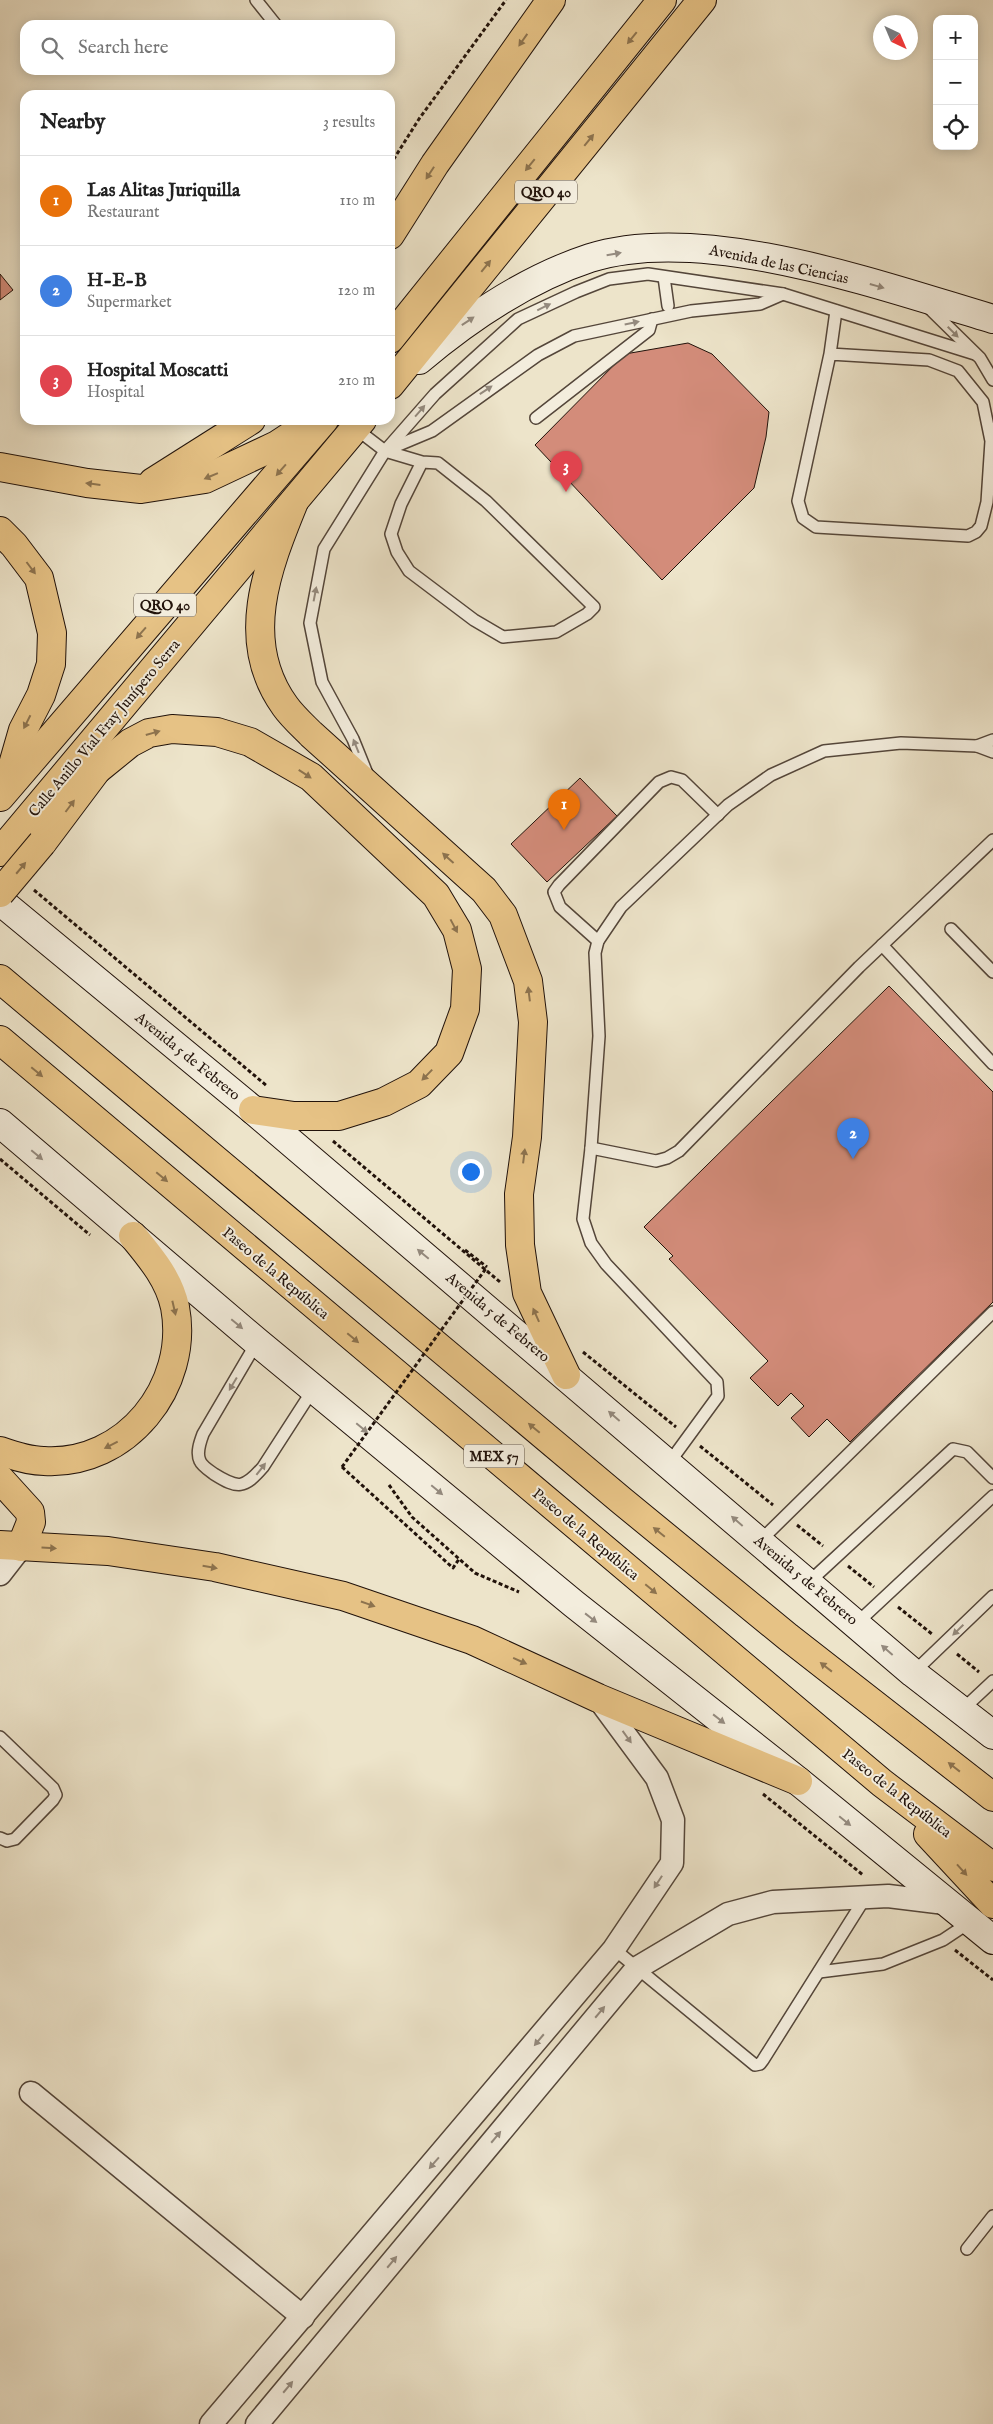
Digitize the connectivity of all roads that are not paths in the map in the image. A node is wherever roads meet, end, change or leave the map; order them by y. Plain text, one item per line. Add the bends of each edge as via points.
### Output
1 (256, 0) edge
2 (551, 0) edge
3 (662, 0) edge
4 (702, 0) edge
5 (272, 20) edge
6 (395, 227) edge
7 (664, 277) junction
8 (783, 294) junction
9 (919, 297) junction
10 (668, 306) dead end
11 (836, 311) junction
12 (652, 319) junction
13 (993, 319) edge
14 (395, 333) edge
15 (830, 354) junction
16 (975, 354) junction
17 (395, 380) edge
18 (993, 380) edge
19 (395, 382) edge
20 (536, 418) dead end
21 (243, 425) edge
22 (307, 425) edge
23 (320, 425) edge
24 (357, 425) edge
25 (359, 425) edge
26 (385, 451) junction
27 (422, 462) junction
28 (0, 467) edge
29 (141, 489) junction
30 (294, 502) junction
31 (990, 502) edge
32 (0, 531) edge
33 (228, 577) junction
34 (993, 740) edge
35 (977, 746) junction
36 (993, 752) edge
37 (98, 769) junction
38 (374, 791) junction
39 (3, 794) edge
40 (718, 815) junction
41 (34, 833) junction
42 (993, 840) edge
43 (0, 852) edge
44 (0, 893) edge
45 (0, 902) edge
46 (950, 929) dead end
47 (598, 941) junction
48 (882, 945) junction
49 (993, 972) edge
50 (0, 979) edge
51 (0, 1040) edge
52 (993, 1064) edge
53 (254, 1110) junction
54 (0, 1123) edge
55 (591, 1148) junction
56 (133, 1236) junction
57 (993, 1312) edge
58 (258, 1342) junction
59 (566, 1374) junction
60 (314, 1388) junction
61 (0, 1451) edge
62 (669, 1463) junction
63 (993, 1478) edge
64 (0, 1480) edge
65 (993, 1496) edge
66 (760, 1541) junction
67 (10, 1546) edge
68 (0, 1574) edge
69 (809, 1582) junction
70 (993, 1596) edge
71 (857, 1623) junction
72 (913, 1672) junction
73 (992, 1682) edge
74 (598, 1698) junction
75 (961, 1711) junction
76 (0, 1736) edge
77 (993, 1736) edge
78 (798, 1781) junction
79 (882, 1783) junction
80 (993, 1797) edge
81 (0, 1838) edge
82 (993, 1867) edge
83 (865, 1898) junction
84 (946, 1903) junction
85 (993, 1904) edge
86 (970, 1922) junction
87 (993, 1940) edge
88 (614, 1949) junction
89 (637, 1968) junction
90 (819, 1972) junction
91 (31, 2093) dead end
92 (993, 2216) edge
93 (967, 2249) dead end
94 (333, 2281) junction
95 (359, 2302) junction
96 (303, 2316) junction
97 (211, 2424) edge
98 (257, 2424) edge

1 - 5 lane
2 -> 6 highway via 435,164
3 -> 14 highway, QRO 40
17 -> 4 highway, QRO 40
7 - 8 lane
7 - 10 lane
26 -> 7 lane via 435,394 518,319 609,279 648,274
8 - 11 lane
8 - 12 lane via 760,304 691,311
9 - 13 main road, Avenida de las Ciencias
9 -> 16 lane
19 -> 9 main road, Avenida de las Ciencias via 452,332 497,301 538,279 591,258 644,248 711,248 818,269
11 - 15 lane
11 - 16 lane
12 - 20 lane via 649,330
26 -> 12 lane via 432,431 538,355 574,336
15 - 31 lane via 930,360 958,371 983,402 991,441
15 - 31 lane via 798,501 803,518 816,527 968,536 981,526
16 - 18 lane
21 - 29 highway
22 -> 29 highway via 277,445 205,479
23 -> 39 highway, QRO 40
24 - 30 highway, Calle Anillo Vial Fray Junípero Serra / QRO 40
25 - 26 lane
26 - 27 lane
38 -> 26 lane via 353,739 322,682 310,623 324,549
27 - 27 lane via 401,504 391,534 409,571 474,620 503,637 556,632 594,607 486,501 438,463
29 -> 28 highway
30 - 33 highway, Calle Anillo Vial Fray Junípero Serra / QRO 40
30 - 38 highway via 272,556 260,610 264,657 270,681 285,706 310,734
32 -> 39 highway via 39,578 52,633 51,664 41,695 23,730
33 - 37 highway
33 - 41 highway, Calle Anillo Vial Fray Junípero Serra / QRO 40
34 - 35 lane
35 - 36 lane
35 - 40 lane via 901,743 824,750 771,775
41 -> 37 highway
37 -> 53 highway via 130,743 149,733 172,729 216,732 250,742 311,777 436,895 457,930 467,969 465,1009 449,1053 419,1084 384,1102 339,1116 294,1116
59 -> 38 highway via 527,1293 520,1245 519,1194 527,1137 533,1022 525,973 503,915 484,890
40 - 47 lane via 621,907
40 - 47 lane via 682,780 671,777 659,782 558,885 554,892 560,907
41 - 43 highway, Calle Anillo Vial Fray Junípero Serra / QRO 40
44 -> 41 highway, bridge
42 - 48 lane
45 - 53 main road, Avenida 5 de Febrero
46 - 49 lane
47 - 55 lane via 595,953 599,1036
48 - 52 lane
48 - 55 lane via 678,1151 656,1161
80 -> 50 highway, MEX 57 via 788,1637 630,1508
51 -> 79 highway, Paseo de la República / MEX 57
59 -> 53 main road, Avenida 5 de Febrero
54 -> 56 main road
55 - 62 lane via 584,1219 591,1243 606,1264 717,1382 718,1396
56 -> 58 main road
56 -> 61 highway via 160,1268 175,1306 178,1332 175,1357 168,1382 155,1405 139,1425 119,1441 71,1460 45,1462
57 - 66 lane
58 - 60 main road
58 -> 60 lane via 203,1434 198,1449 199,1461 207,1469 232,1485 244,1484 254,1477
62 -> 59 main road, Avenida 5 de Febrero
60 -> 78 main road via 574,1604
66 -> 62 main road, Avenida 5 de Febrero
63 - 69 lane via 967,1452 953,1448
64 - 67 highway via 30,1512 31,1522
65 - 71 lane
66 - 69 main road, Avenida 5 de Febrero
67 - 68 street
67 -> 74 highway via 108,1551 215,1568 342,1596 472,1640
69 - 71 main road, Avenida 5 de Febrero
70 -> 72 lane
72 -> 71 main road, Avenida 5 de Febrero
72 - 75 main road, Avenida 5 de Febrero
73 - 75 lane
74 - 78 highway
74 -> 88 street via 657,1778 673,1820 672,1863
75 - 77 main road, Avenida 5 de Febrero
76 - 81 lane via 53,1788 56,1795 15,1839
78 -> 84 main road
79 - 82 highway, Paseo de la República / MEX 57
79 -> 85 highway
83 - 84 street via 888,1896
83 - 89 street via 773,1902 728,1914
83 - 90 lane
84 - 86 main road
86 - 87 main road
86 - 90 lane via 943,1940 883,1964
88 - 89 lane
88 -> 94 street
89 - 90 lane via 755,2065 763,2060
95 -> 89 street
91 - 96 street
92 - 93 lane
94 - 95 street
94 - 96 street
98 -> 95 street
96 - 97 street

